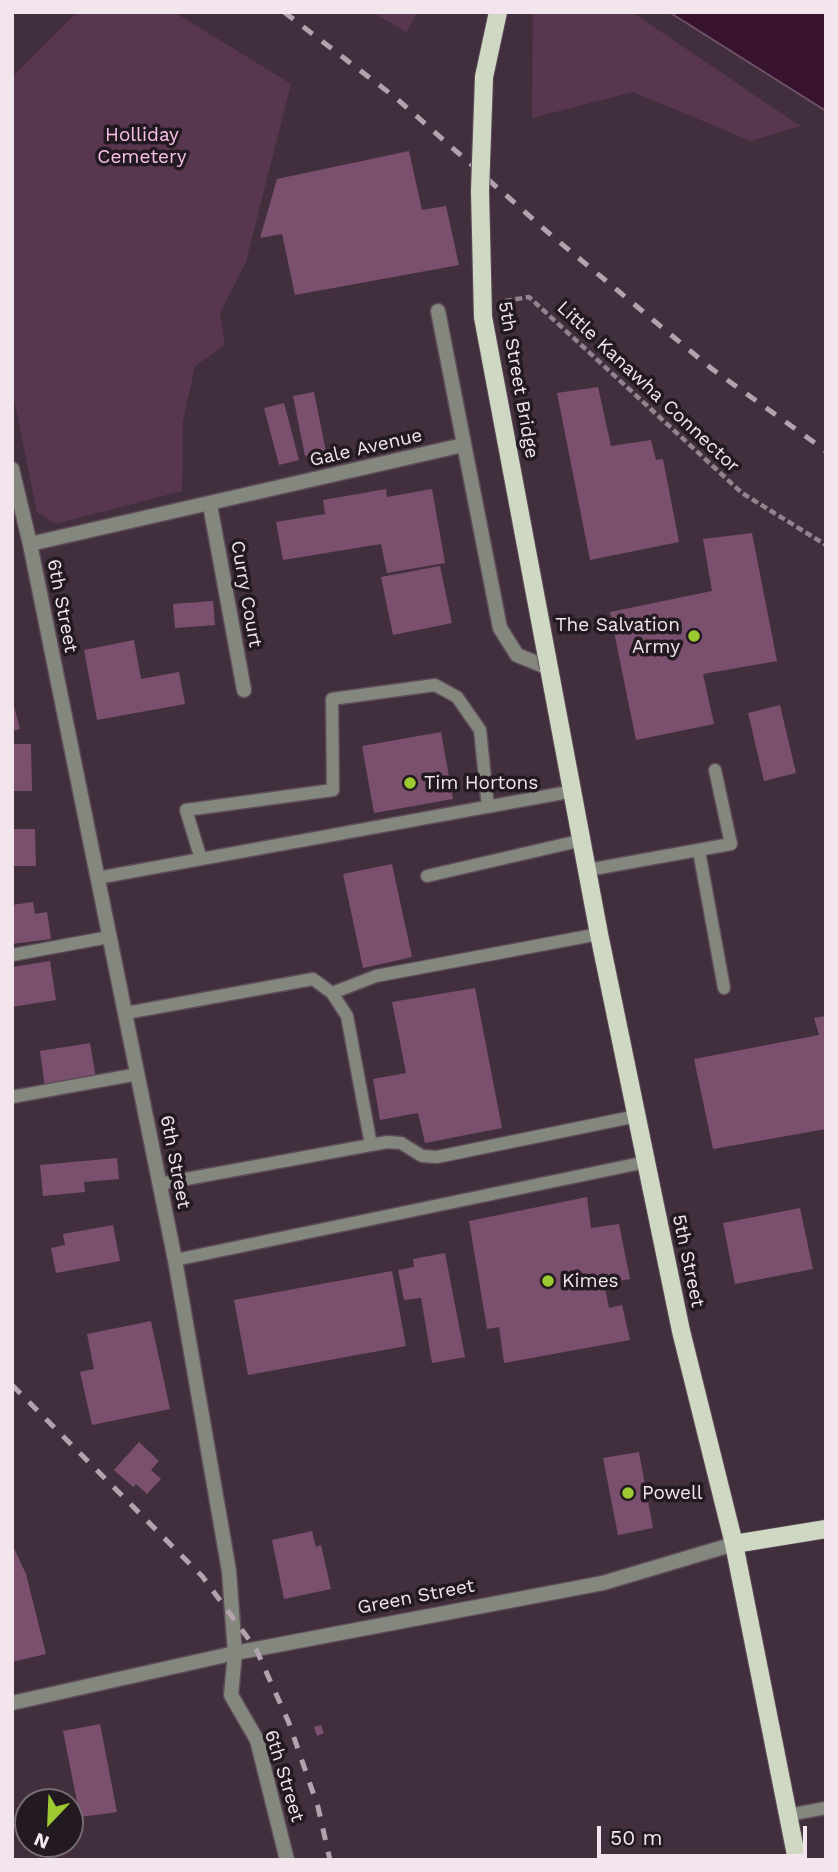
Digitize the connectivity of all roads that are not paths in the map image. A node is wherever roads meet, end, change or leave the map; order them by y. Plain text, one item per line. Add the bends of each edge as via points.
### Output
1 (498, 12) edge
2 (438, 311) dead end
3 (463, 445) junction
4 (12, 469) edge
5 (210, 505) junction
6 (30, 544) junction
7 (549, 668) junction
8 (244, 690) dead end
9 (715, 770) dead end
10 (574, 792) junction
11 (488, 807) junction
12 (583, 839) junction
13 (699, 851) junction
14 (201, 859) junction
15 (588, 870) junction
16 (427, 876) dead end
17 (97, 878) junction
18 (599, 934) junction
19 (108, 937) junction
20 (12, 955) edge
21 (724, 988) dead end
22 (332, 993) junction
23 (126, 1013) junction
24 (138, 1074) junction
25 (12, 1097) edge
26 (637, 1116) junction
27 (371, 1145) junction
28 (646, 1162) junction
29 (159, 1184) junction
30 (175, 1260) junction
31 (826, 1529) edge
32 (734, 1544) junction
33 (236, 1653) junction
34 (12, 1703) edge
35 (826, 1808) edge
36 (788, 1815) junction
37 (287, 1860) edge
38 (797, 1860) edge

1 - 7 main road, 5th Street Bridge, bridge via 484,77 480,191 483,317
2 - 3 street
3 - 5 street, Gale Avenue
3 - 7 street via 500,628 517,655
4 - 6 street, 6th Street
5 - 6 street, Gale Avenue
5 - 8 street, Curry Court
6 - 17 street, 6th Street
7 - 10 main road, 5th Street
9 - 13 lane via 731,844
10 - 11 lane
10 - 12 main road, 5th Street
11 - 14 lane
11 - 14 lane via 480,730 457,698 435,685 332,699 333,790 186,810
12 - 15 main road, 5th Street
12 - 16 lane
13 - 15 lane
13 - 21 lane
14 - 17 lane
15 - 18 main road, 5th Street
17 - 19 street, 6th Street
18 - 22 lane via 376,976
18 - 26 main road, 5th Street
19 - 20 lane
19 - 23 street, 6th Street
22 - 23 lane via 313,979
22 - 27 lane via 347,1016
23 - 24 street, 6th Street
24 - 25 lane
24 - 29 street, 6th Street
26 - 27 lane via 437,1157 422,1156 401,1143
26 - 28 main road, 5th Street
27 - 29 lane
28 - 30 lane
28 - 32 main road, 5th Street via 701,1419
29 - 30 street, 6th Street
30 - 33 street, 6th Street via 229,1571
31 - 32 main road, Green Street
32 - 33 street, Green Street via 603,1583
32 - 36 main road, 5th Street
33 - 34 street, Green Street
33 - 37 street, 6th Street via 231,1695 257,1740
35 - 36 lane
36 - 38 main road, 5th Street

